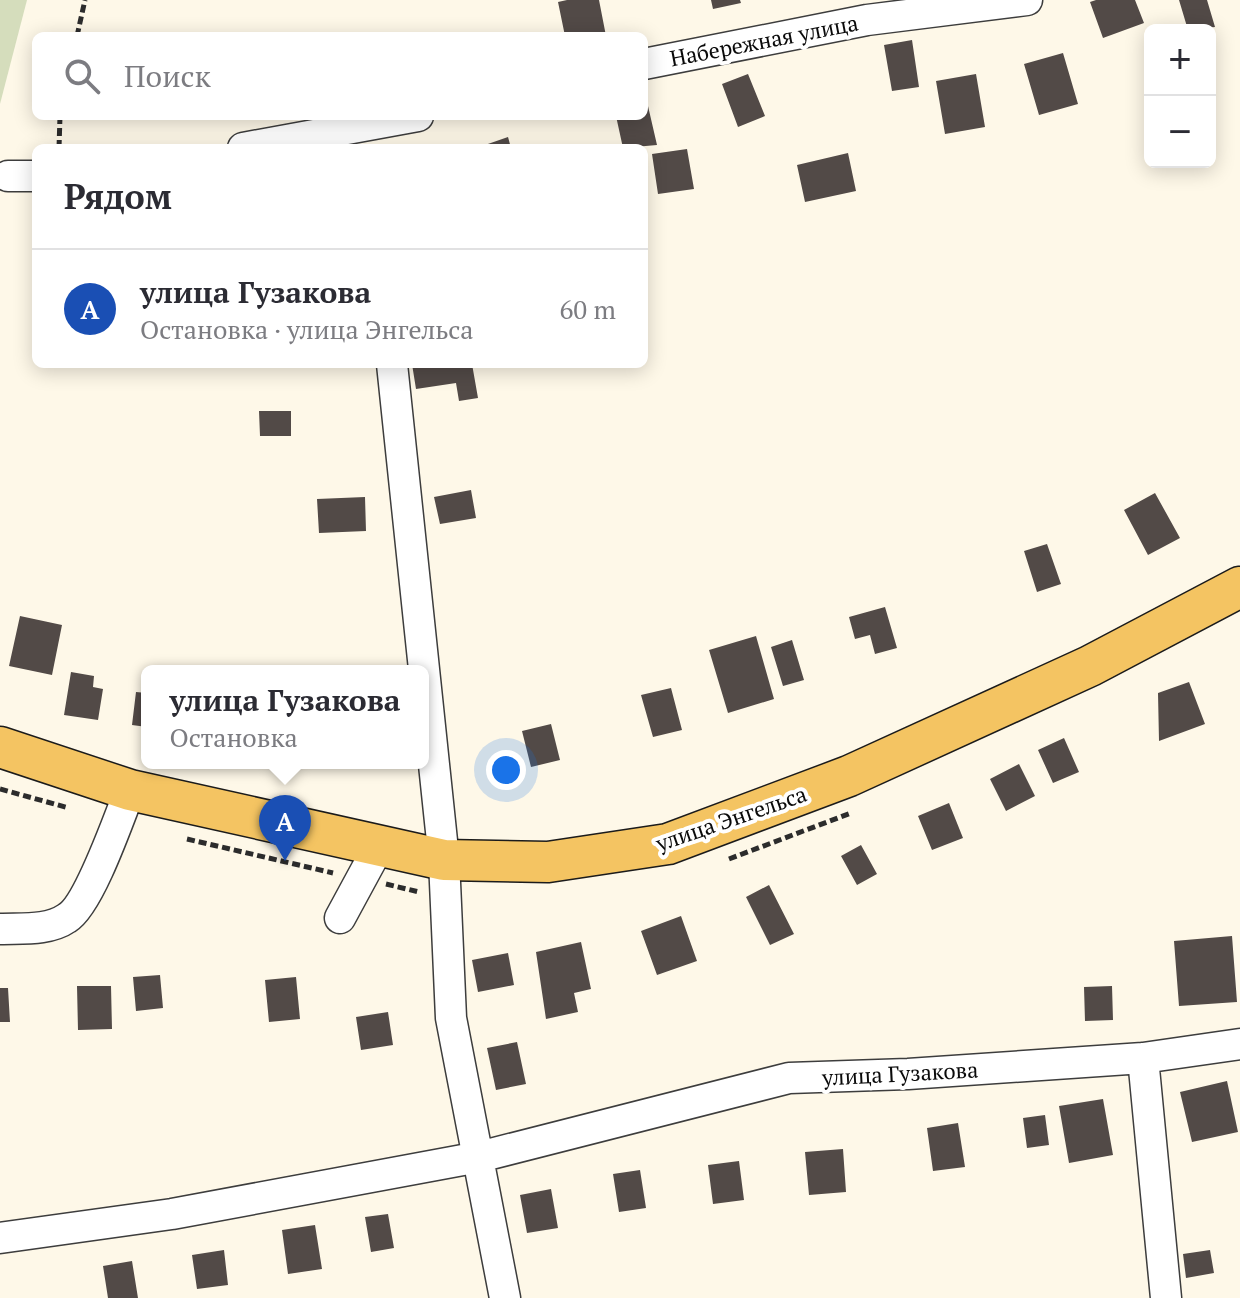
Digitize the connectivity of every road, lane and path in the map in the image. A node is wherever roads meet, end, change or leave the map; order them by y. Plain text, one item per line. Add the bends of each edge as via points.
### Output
1 (85, 0) edge
2 (1027, 0) edge
3 (78, 32) edge
4 (648, 63) edge
5 (60, 120) edge
6 (410, 120) edge
7 (376, 137) edge
8 (59, 144) edge
9 (291, 144) edge
10 (392, 368) edge
11 (1240, 587) edge
12 (424, 665) edge
13 (429, 717) edge
14 (0, 747) edge
15 (0, 789) edge
16 (130, 790) junction
17 (75, 809) dead end
18 (854, 812) dead end
19 (179, 837) dead end
20 (444, 860) junction
21 (720, 863) dead end
22 (377, 864) junction
23 (345, 875) dead end
24 (421, 892) dead end
25 (340, 918) dead end
26 (0, 929) edge
27 (1240, 1044) edge
28 (1143, 1058) junction
29 (479, 1157) junction
30 (0, 1238) edge
31 (505, 1298) edge
32 (1166, 1298) edge

1 - 3 path
2 - 4 street, Набережная улица via 867,20
5 - 8 path
6 - 7 street
7 - 9 street
10 - 12 street
11 - 20 main road, улица Энгельса via 1090,666 849,776 668,844 548,862
13 - 20 street
14 - 16 main road, улица Энгельса
15 - 17 path
16 - 22 main road, улица Энгельса
16 - 26 street via 82,903 68,918 45,927
18 - 21 path
19 - 23 path
20 - 22 main road, улица Энгельса
20 - 29 street via 451,1018
22 - 24 path
22 - 25 street
27 - 28 street, улица Гузакова
28 - 29 street, улица Гузакова via 789,1078
28 - 32 street
29 - 30 street, улица Гузакова via 172,1214
29 - 31 street

